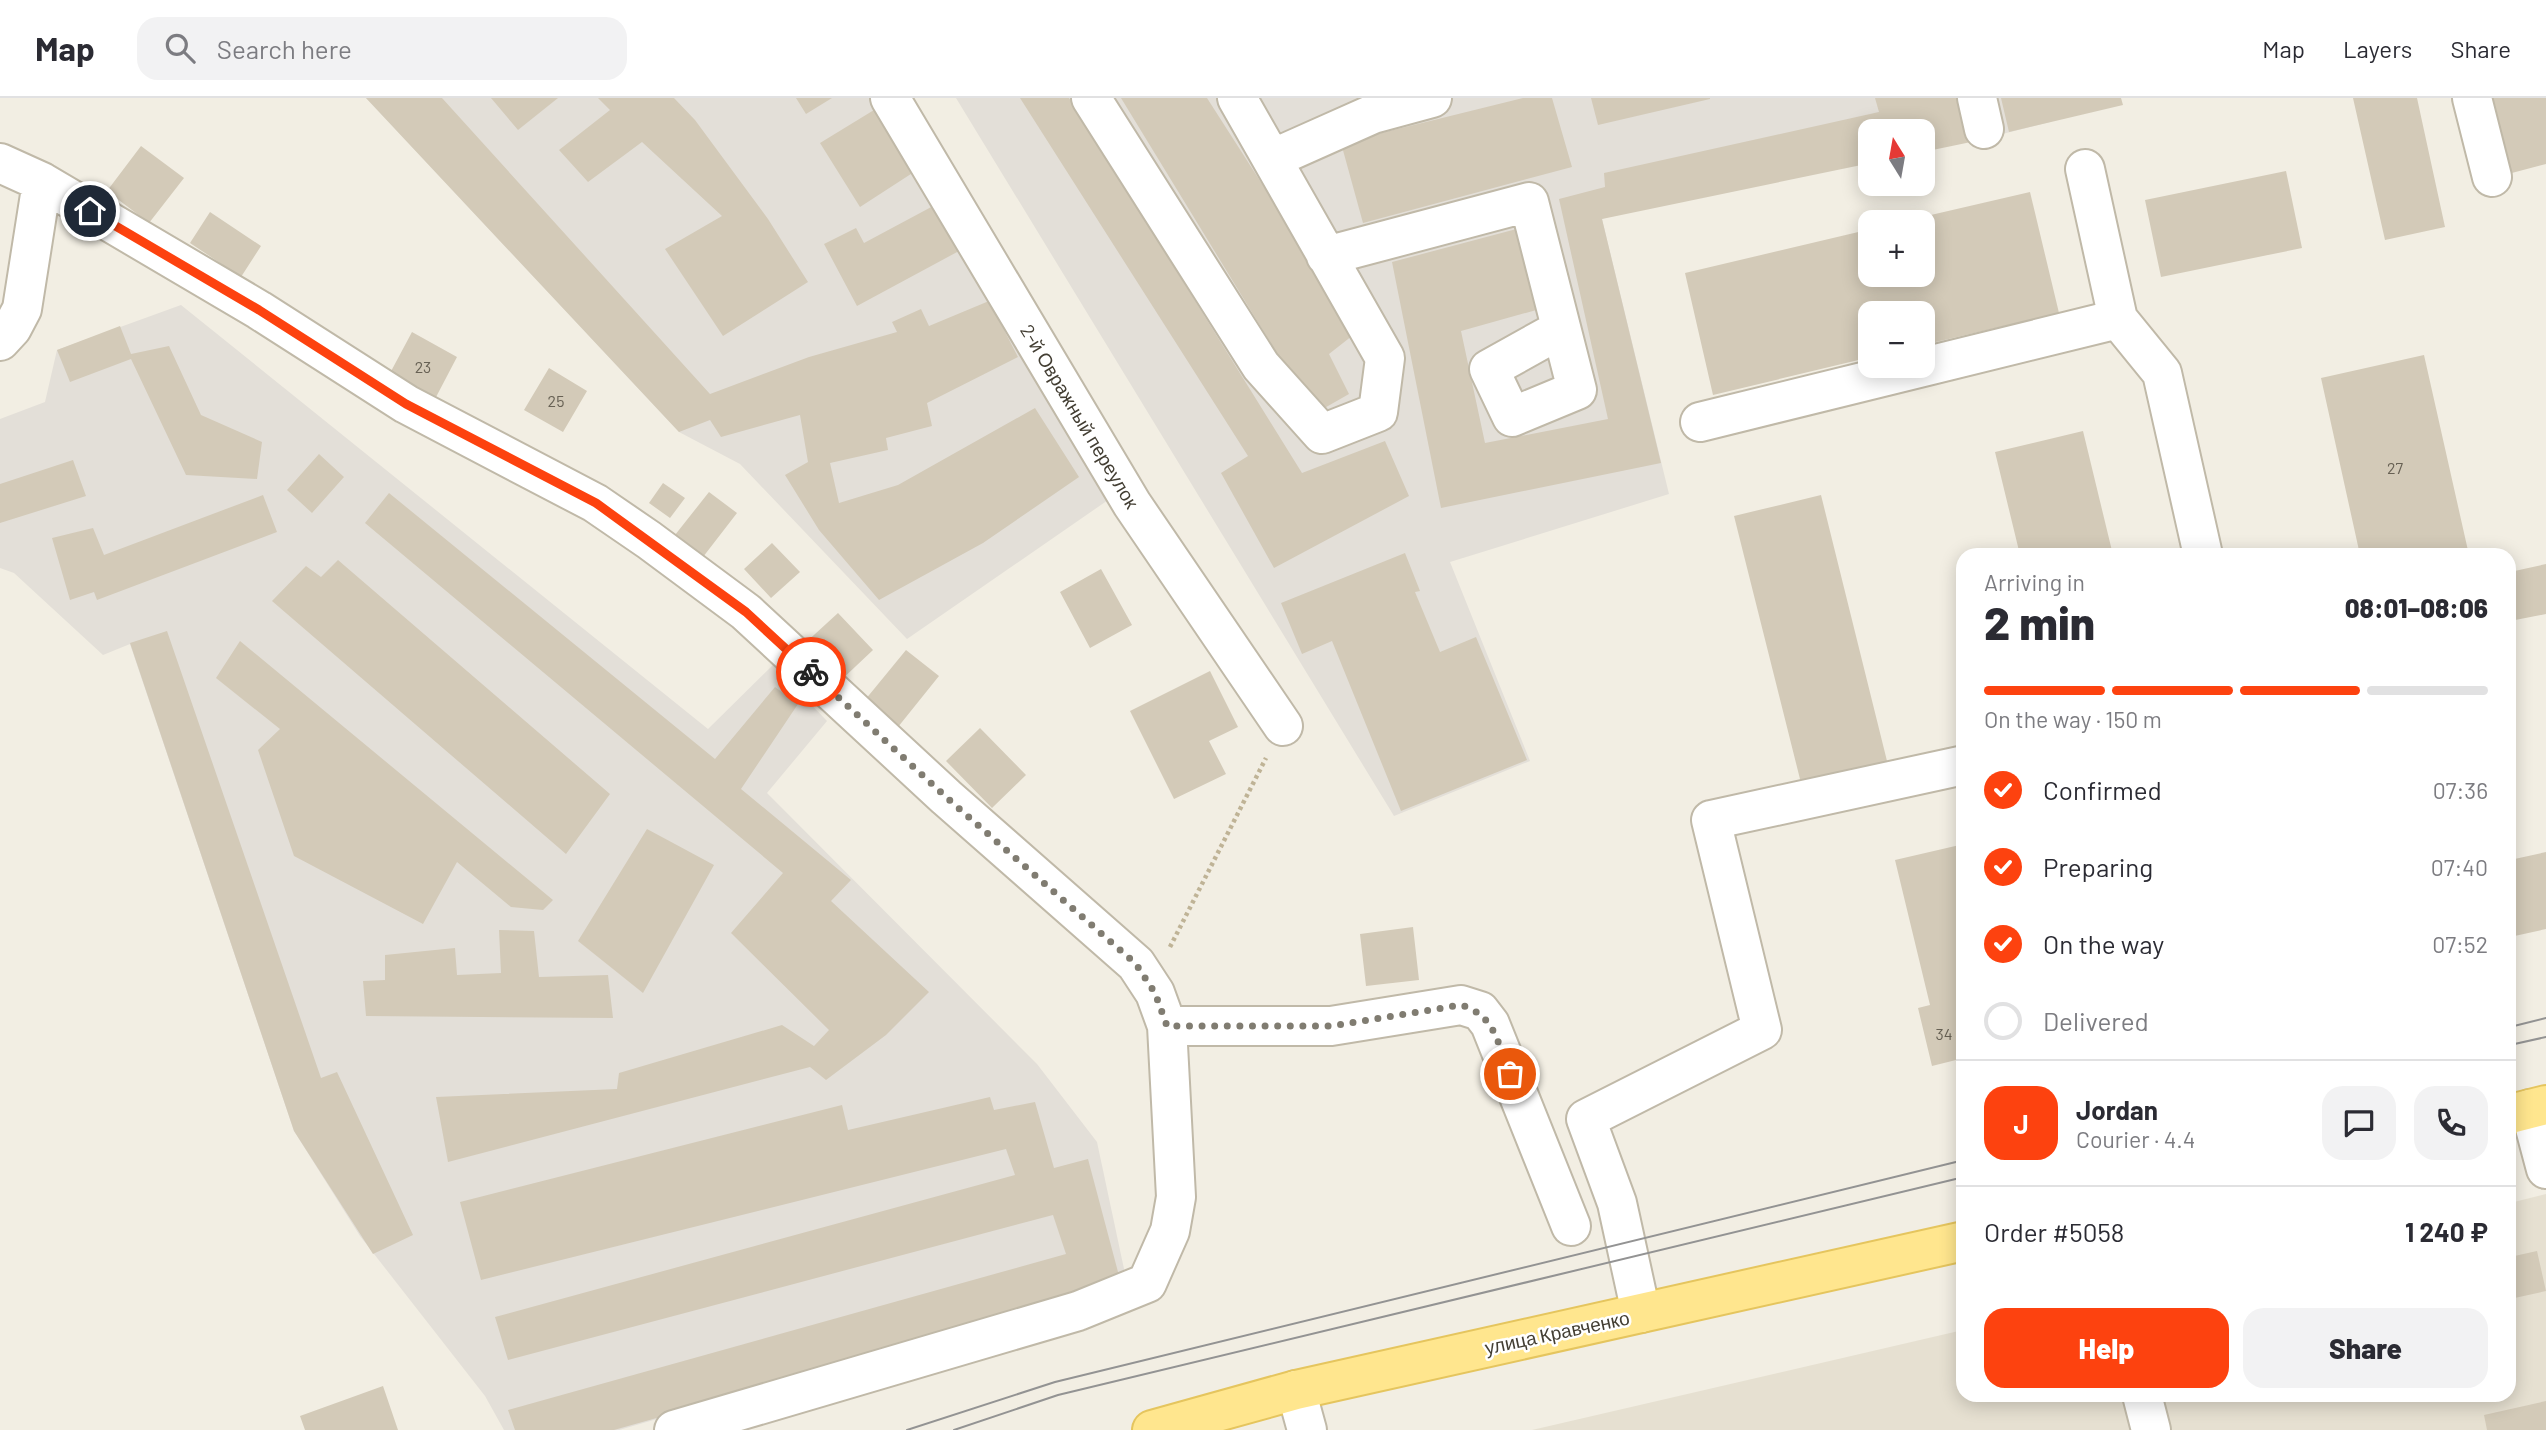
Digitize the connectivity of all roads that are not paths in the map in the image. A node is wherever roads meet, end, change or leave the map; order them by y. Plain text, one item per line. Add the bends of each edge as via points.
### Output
1 (890, 98) edge
2 (1091, 98) edge
3 (1237, 98) edge
4 (1432, 98) edge
5 (2472, 98) edge
6 (1272, 159) junction
7 (0, 163) edge
8 (2085, 169) dead end
9 (2492, 177) dead end
10 (42, 182) junction
11 (1326, 256) junction
12 (2119, 319) junction
13 (1561, 328) dead end
14 (0, 341) edge
15 (1700, 422) dead end
16 (2201, 548) edge
17 (1283, 726) road end
18 (1956, 767) edge
19 (1167, 1026) junction
20 (2529, 1109) edge
21 (2546, 1169) edge
22 (1571, 1226) dead end
23 (1956, 1243) edge
24 (1641, 1313) junction
25 (1296, 1390) junction
26 (2144, 1402) edge
27 (674, 1430) edge
28 (1152, 1430) edge
29 (1307, 1430) edge
30 (2151, 1430) edge

1 - 17 street, 2-й Овражный переулок via 1132,504
2 - 11 street via 1261,366 1322,434 1378,412 1385,358
3 - 6 street
4 - 6 street via 1373,114
5 - 9 street
6 - 11 street
7 - 10 street
8 - 12 street
10 - 14 street via 22,309
10 - 19 street via 259,310 406,404 596,503 746,612 1136,964
11 - 13 street via 1529,202
12 - 15 street
12 - 16 street via 2162,373
18 - 24 street via 1711,820 1762,1030 1586,1119 1617,1203
19 - 22 street via 1331,1026 1440,1007 1461,1005 1480,1011 1490,1024
19 - 27 street via 1176,1197 1170,1231 1147,1283 1078,1311
20 - 21 street
23 - 24 main road, улица Кравченко
24 - 25 main road, улица Кравченко
25 - 28 main road, улица Кравченко
25 - 29 street
26 - 30 street

